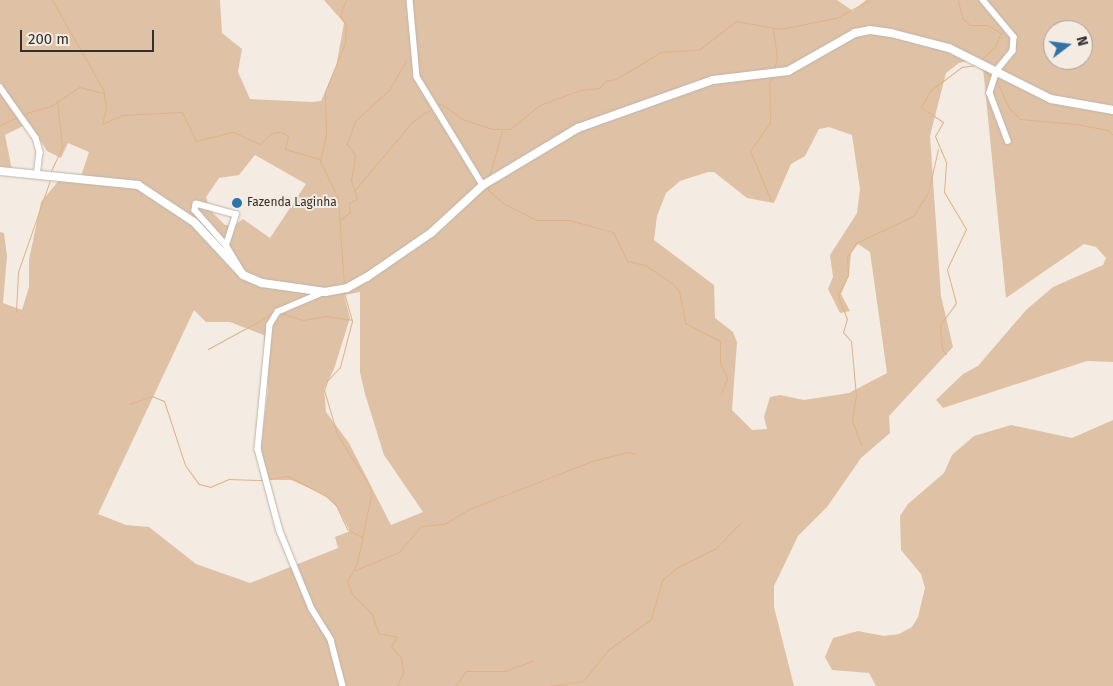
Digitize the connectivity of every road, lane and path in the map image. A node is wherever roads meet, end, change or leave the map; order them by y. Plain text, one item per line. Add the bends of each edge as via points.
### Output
1 (410, 0) edge
2 (983, 0) edge
3 (997, 71) junction
4 (0, 87) edge
5 (1113, 110) edge
6 (1008, 140) dead end
7 (0, 171) edge
8 (37, 174) junction
9 (483, 185) junction
10 (226, 245) junction
11 (244, 275) junction
12 (324, 292) junction
13 (342, 686) edge

1 - 9 street via 416,77
2 - 3 street via 1014,37 1013,52
3 - 5 main road via 1051,99
3 - 6 street via 990,100
3 - 9 main road via 949,48 891,33 870,30 855,33 788,71 713,80 600,118
4 - 8 street via 38,143
7 - 8 main road
8 - 11 main road via 138,185 194,222
9 - 12 main road via 406,251 354,285
10 - 10 street via 195,210 196,204 236,215
10 - 11 street
11 - 12 main road via 272,285
12 - 13 street via 283,310 270,326 258,449 280,531 312,609 331,640

